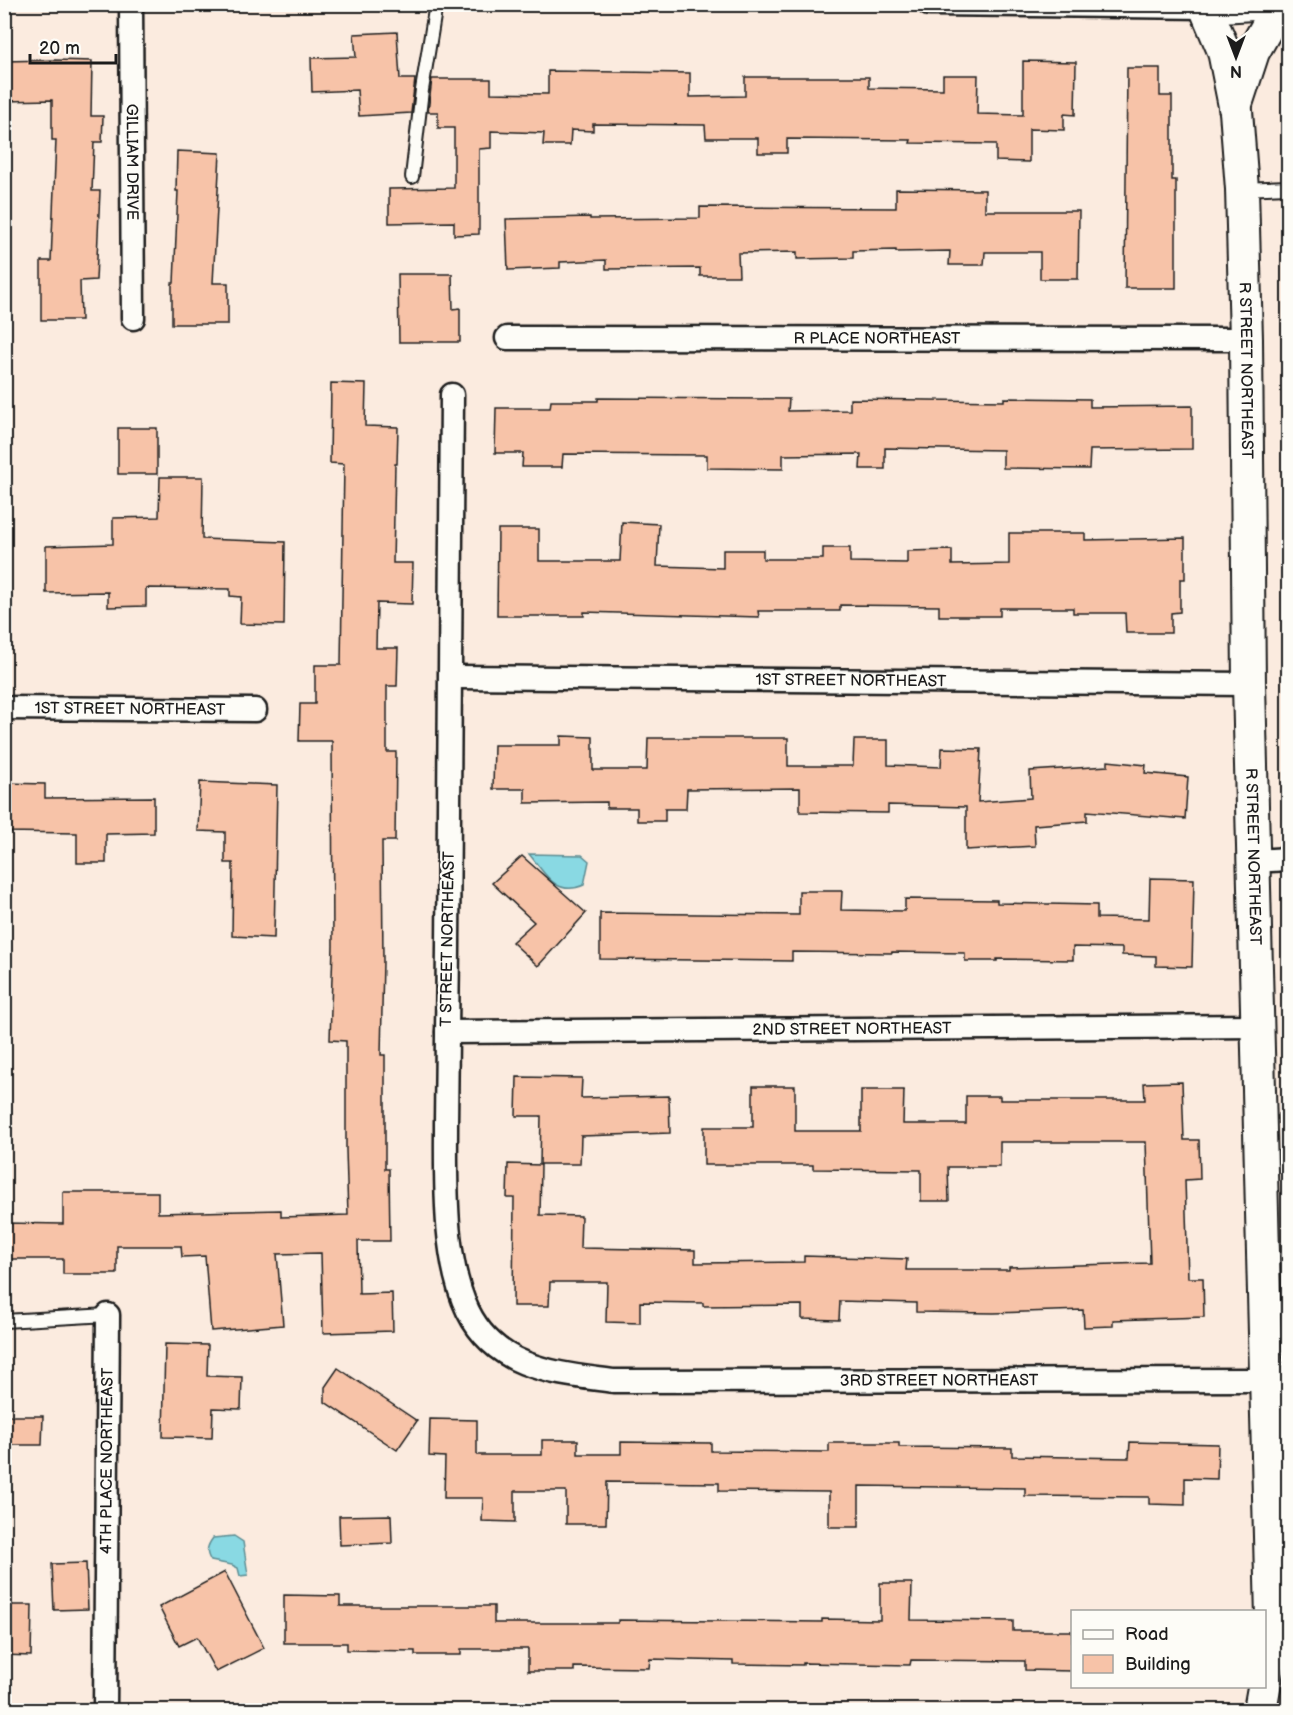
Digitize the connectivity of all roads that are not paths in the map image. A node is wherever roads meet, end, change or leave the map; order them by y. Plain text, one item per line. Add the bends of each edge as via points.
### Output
1 (131, 4) edge
2 (436, 4) edge
3 (929, 4) edge
4 (1253, 4) edge
5 (1280, 4) edge
6 (1205, 6) edge
7 (1235, 107) junction
8 (412, 177) dead end
9 (1288, 187) edge
10 (1242, 189) junction
11 (133, 318) dead end
12 (507, 338) dead end
13 (1246, 339) junction
14 (452, 395) dead end
15 (453, 677) junction
16 (1249, 684) junction
17 (4, 708) edge
18 (255, 710) dead end
19 (1288, 859) edge
20 (1253, 861) junction
21 (1258, 1026) junction
22 (447, 1032) junction
23 (108, 1315) joint
24 (4, 1321) edge
25 (1266, 1380) junction
26 (613, 1381) joint
27 (1266, 1676) edge
28 (1264, 1688) edge
29 (105, 1710) edge
30 (1260, 1710) edge

1 - 11 street, GILLIAM DRIVE
2 - 8 lane
3 - 6 street
4 - 6 street
5 - 7 street via 1253,52
6 - 7 street, R STREET NORTHEAST via 1224,51
7 - 10 street, R STREET NORTHEAST
9 - 10 lane
10 - 13 street, R STREET NORTHEAST
12 - 13 street, R PLACE NORTHEAST
13 - 16 street, R STREET NORTHEAST
14 - 15 street, T STREET NORTHEAST
15 - 16 street, 1ST STREET NORTHEAST
15 - 22 street, T STREET NORTHEAST
16 - 20 street, R STREET NORTHEAST
17 - 18 street, 1ST STREET NORTHEAST
19 - 20 street
20 - 21 street, R STREET NORTHEAST
21 - 22 street, 2ND STREET NORTHEAST
21 - 25 street, R STREET NORTHEAST
22 - 26 street, T STREET NORTHEAST via 446,1153 451,1240 458,1283 468,1312 498,1349 519,1363 554,1373
23 - 24 lane, 4TH PLACE NORTHEAST
23 - 29 street, 4TH PLACE NORTHEAST
25 - 26 street, 3RD STREET NORTHEAST
25 - 27 street, R STREET NORTHEAST via 1272,1618
28 - 30 street, R STREET NORTHEAST

